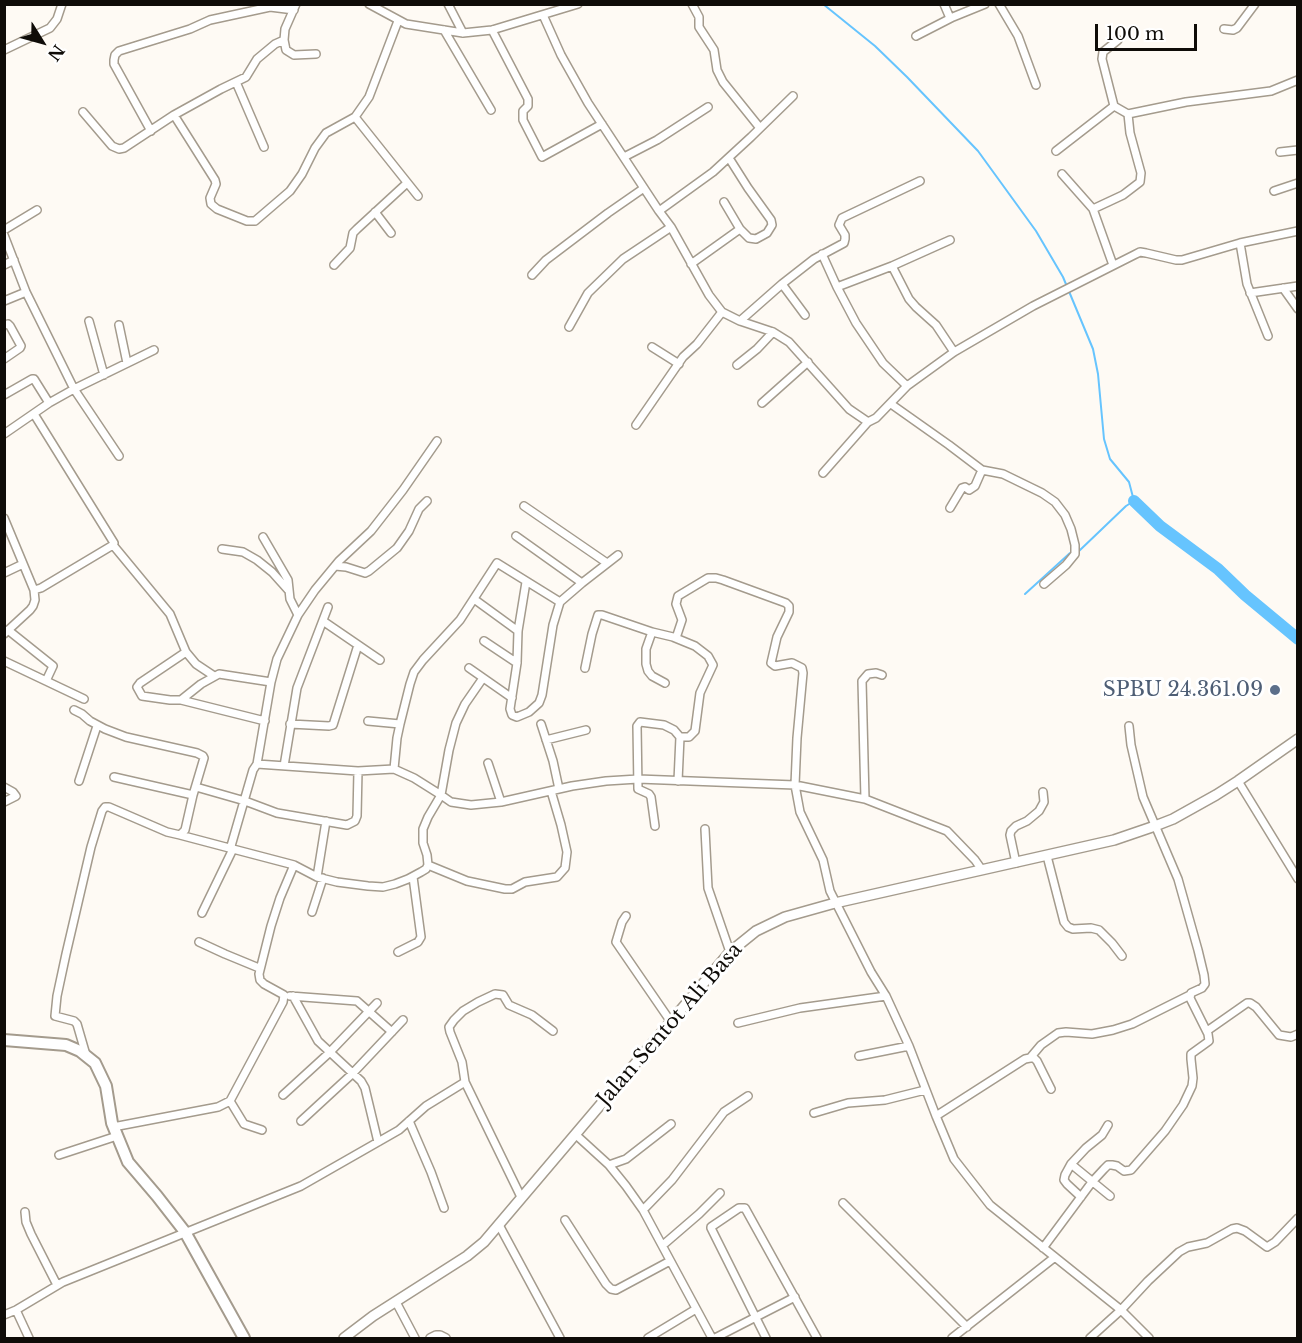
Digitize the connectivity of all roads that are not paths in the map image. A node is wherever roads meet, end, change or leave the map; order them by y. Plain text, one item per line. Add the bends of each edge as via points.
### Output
1 (62, 4) edge
2 (369, 4) edge
3 (448, 4) edge
4 (578, 4) edge
5 (692, 4) edge
6 (944, 4) edge
7 (985, 4) edge
8 (999, 4) edge
9 (1255, 4) edge
10 (295, 7) edge
11 (543, 15) junction
12 (950, 18) junction
13 (398, 21) junction
14 (1224, 29) dead end
15 (444, 30) junction
16 (492, 30) junction
17 (463, 33) junction
18 (916, 36) dead end
19 (284, 40) junction
20 (1118, 40) dead end
21 (4, 50) edge
22 (316, 54) dead end
23 (1298, 80) edge
24 (236, 82) junction
25 (1036, 85) dead end
26 (793, 96) dead end
27 (1114, 106) junction
28 (708, 107) dead end
29 (491, 110) dead end
30 (83, 112) dead end
31 (1128, 114) junction
32 (174, 115) junction
33 (355, 117) junction
34 (602, 124) junction
35 (760, 128) junction
36 (151, 130) junction
37 (264, 147) dead end
38 (1298, 150) edge
39 (1056, 151) dead end
40 (1280, 152) dead end
41 (624, 157) junction
42 (729, 158) junction
43 (1062, 174) dead end
44 (920, 181) dead end
45 (407, 183) junction
46 (1298, 183) edge
47 (644, 188) junction
48 (1274, 190) dead end
49 (418, 196) dead end
50 (724, 202) dead end
51 (1093, 209) junction
52 (37, 210) dead end
53 (659, 211) junction
54 (375, 212) junction
55 (671, 227) junction
56 (740, 229) junction
57 (4, 230) edge
58 (1298, 231) edge
59 (391, 233) dead end
60 (4, 235) edge
61 (950, 240) dead end
62 (1240, 243) junction
63 (822, 254) junction
64 (14, 260) junction
65 (4, 264) edge
66 (691, 264) junction
67 (334, 265) dead end
68 (892, 266) junction
69 (1113, 266) junction
70 (532, 275) dead end
71 (782, 284) junction
72 (1298, 286) edge
73 (837, 287) junction
74 (1283, 288) junction
75 (26, 292) junction
76 (1250, 292) junction
77 (4, 302) edge
78 (1298, 309) edge
79 (722, 312) junction
80 (805, 315) dead end
81 (89, 321) dead end
82 (740, 321) junction
83 (4, 325) edge
84 (119, 325) dead end
85 (569, 327) dead end
86 (773, 332) junction
87 (1268, 336) dead end
88 (652, 347) dead end
89 (154, 350) dead end
90 (954, 352) junction
91 (4, 359) edge
92 (808, 362) junction
93 (128, 363) junction
94 (679, 364) junction
95 (737, 365) dead end
96 (104, 375) junction
97 (907, 386) junction
98 (74, 389) junction
99 (4, 395) edge
100 (49, 403) junction
101 (762, 403) dead end
102 (891, 404) junction
103 (34, 414) junction
104 (868, 422) junction
105 (636, 425) dead end
106 (4, 434) edge
107 (437, 441) dead end
108 (119, 456) dead end
109 (982, 470) junction
110 (823, 473) dead end
111 (427, 501) dead end
112 (524, 506) dead end
113 (950, 508) dead end
114 (4, 518) edge
115 (516, 536) dead end
116 (262, 537) dead end
117 (113, 545) junction
118 (222, 549) dead end
119 (618, 555) dead end
120 (607, 563) junction
121 (23, 564) junction
122 (335, 566) junction
123 (4, 573) edge
124 (526, 582) junction
125 (582, 583) junction
126 (1044, 584) dead end
127 (34, 590) junction
128 (290, 593) junction
129 (474, 599) junction
130 (560, 603) junction
131 (328, 608) dead end
132 (297, 615) junction
133 (323, 621) junction
134 (518, 631) junction
135 (6, 632) edge
136 (652, 632) junction
137 (676, 638) junction
138 (484, 641) dead end
139 (358, 645) junction
140 (186, 652) junction
141 (380, 660) dead end
142 (4, 662) edge
143 (517, 663) junction
144 (469, 668) dead end
145 (585, 668) dead end
146 (882, 675) dead end
147 (214, 676) junction
148 (483, 678) junction
149 (46, 681) junction
150 (271, 682) junction
151 (665, 683) dead end
152 (512, 698) junction
153 (84, 699) dead end
154 (181, 700) junction
155 (74, 710) dead end
156 (265, 721) junction
157 (368, 721) dead end
158 (290, 724) junction
159 (400, 724) junction
160 (541, 724) dead end
161 (97, 726) junction
162 (1129, 726) dead end
163 (586, 730) dead end
164 (680, 737) junction
165 (1298, 739) edge
166 (546, 740) junction
167 (488, 763) dead end
168 (257, 764) junction
169 (284, 766) junction
170 (394, 769) junction
171 (358, 771) junction
172 (114, 777) dead end
173 (638, 780) junction
174 (678, 781) junction
175 (1238, 781) junction
176 (79, 782) dead end
177 (795, 785) junction
178 (4, 787) edge
179 (196, 787) junction
180 (559, 789) junction
181 (551, 790) junction
182 (1043, 792) dead end
183 (193, 795) junction
184 (441, 795) junction
185 (865, 799) junction
186 (245, 801) junction
187 (4, 802) edge
188 (501, 802) junction
189 (326, 821) junction
190 (655, 826) dead end
191 (1155, 826) junction
192 (705, 829) dead end
193 (180, 835) junction
194 (233, 849) junction
195 (1047, 856) junction
196 (1016, 863) junction
197 (294, 865) junction
198 (428, 865) junction
199 (982, 870) junction
200 (413, 877) junction
201 (320, 878) junction
202 (1298, 879) edge
203 (835, 903) junction
204 (312, 912) dead end
205 (202, 913) dead end
206 (626, 916) dead end
207 (199, 942) dead end
208 (398, 952) dead end
209 (730, 952) junction
210 (1122, 956) dead end
211 (259, 968) junction
212 (284, 995) junction
213 (1190, 995) junction
214 (293, 996) junction
215 (886, 996) junction
216 (377, 1003) dead end
217 (370, 1011) junction
218 (403, 1020) dead end
219 (670, 1022) junction
220 (738, 1023) dead end
221 (553, 1031) dead end
222 (1207, 1031) junction
223 (392, 1032) junction
224 (1298, 1034) edge
225 (4, 1041) edge
226 (909, 1046) junction
227 (329, 1053) junction
228 (86, 1055) junction
229 (859, 1056) dead end
230 (1030, 1058) junction
231 (352, 1074) junction
232 (465, 1082) junction
233 (1051, 1089) dead end
234 (925, 1090) junction
235 (283, 1095) dead end
236 (748, 1096) dead end
237 (230, 1101) junction
238 (814, 1113) dead end
239 (936, 1116) junction
240 (301, 1121) dead end
241 (409, 1121) junction
242 (671, 1124) dead end
243 (1108, 1125) dead end
244 (262, 1130) dead end
245 (115, 1131) junction
246 (575, 1134) junction
247 (378, 1142) junction
248 (59, 1155) dead end
249 (1071, 1164) junction
250 (609, 1165) junction
251 (1092, 1182) junction
252 (720, 1193) dead end
253 (1110, 1196) dead end
254 (521, 1197) junction
255 (1081, 1197) junction
256 (843, 1203) dead end
257 (444, 1208) dead end
258 (643, 1210) junction
259 (25, 1212) dead end
260 (1298, 1218) edge
261 (565, 1220) dead end
262 (499, 1226) junction
263 (185, 1232) junction
264 (663, 1245) junction
265 (1043, 1248) junction
266 (1055, 1257) junction
267 (670, 1261) junction
268 (57, 1286) junction
269 (795, 1297) junction
270 (396, 1302) junction
271 (696, 1309) junction
272 (15, 1310) junction
273 (1121, 1310) junction
274 (4, 1315) edge
275 (755, 1318) junction
276 (967, 1327) junction
277 (29, 1338) edge
278 (244, 1338) edge
279 (345, 1338) edge
280 (415, 1338) edge
281 (430, 1338) edge
282 (446, 1338) edge
283 (560, 1338) edge
284 (648, 1338) edge
285 (713, 1338) edge
286 (766, 1338) edge
287 (817, 1338) edge
288 (952, 1338) edge
289 (1090, 1338) edge
290 (1149, 1338) edge

1 - 21 street via 50,28
2 - 13 street
3 - 17 street
4 - 11 street
5 - 35 street via 699,16 699,27 714,50 723,82
6 - 12 street
7 - 12 street
8 - 25 street via 1018,36
9 - 14 street via 1237,28
10 - 19 street
10 - 36 street via 210,20 190,30 119,51 114,64
11 - 16 street
11 - 34 street via 561,55
12 - 18 street
13 - 15 street
13 - 33 street via 369,97
15 - 17 street
15 - 29 street
16 - 17 street
16 - 34 street via 528,99 523,120 542,157
19 - 22 street via 286,50 294,55
19 - 24 street via 257,59 246,77
20 - 27 street via 1102,55
23 - 31 street via 1271,91
24 - 32 street
24 - 37 street
26 - 35 street
27 - 31 street
27 - 39 street
28 - 41 street
30 - 36 street via 115,148 124,148
31 - 51 street via 1142,173 1140,182
32 - 33 street via 215,180 211,204 247,222 255,221 291,191 326,134
32 - 36 street
33 - 45 street
34 - 41 street
35 - 42 street
38 - 40 street
41 - 47 street
42 - 53 street
42 - 56 street via 772,225 756,239
43 - 51 street
44 - 63 street via 842,218 839,225 845,235 844,243
45 - 49 street
45 - 54 street
46 - 48 street
47 - 53 street
47 - 70 street via 546,260
50 - 56 street
51 - 69 street
52 - 57 street
53 - 55 street
54 - 59 street
54 - 67 street via 353,233 350,248
55 - 66 street
55 - 85 street via 623,259 588,293
56 - 66 street
58 - 62 street
60 - 64 street
61 - 68 street
62 - 69 street via 1176,260 1140,252
62 - 76 street
63 - 71 street
63 - 73 street
64 - 65 street
64 - 75 street
66 - 79 street
68 - 73 street
68 - 90 street via 909,299 941,331
69 - 90 street
71 - 80 street
71 - 82 street
72 - 74 street
73 - 97 street via 884,363
74 - 76 street
74 - 78 street
75 - 77 street
75 - 98 street
76 - 87 street
79 - 82 street
79 - 94 street
81 - 96 street
82 - 86 street
83 - 91 street via 9,324 21,346
84 - 93 street
86 - 92 street
86 - 95 street
88 - 94 street
89 - 93 street
90 - 97 street
92 - 101 street
92 - 104 street via 849,409
93 - 96 street
94 - 105 street
96 - 98 street
97 - 102 street
98 - 100 street
98 - 108 street
99 - 100 street via 34,379
100 - 103 street
102 - 104 street
102 - 109 street
103 - 106 street
103 - 117 street
104 - 110 street
107 - 122 street via 371,531
109 - 113 street via 975,486 969,490 962,488
109 - 126 street via 1004,474 1042,493 1065,515 1075,554
111 - 122 street via 397,548 369,571
112 - 120 street
114 - 121 street
115 - 125 street
116 - 128 street via 288,580
117 - 127 street
117 - 140 street via 170,614
118 - 128 street via 243,552 257,560
119 - 120 street
120 - 125 street
121 - 123 street
121 - 127 street
122 - 132 street
124 - 129 street via 497,563
124 - 130 street
124 - 134 street
125 - 130 street
127 - 135 street via 33,606
128 - 132 street
129 - 134 street
129 - 159 street via 414,672
130 - 152 street via 543,695 529,712 517,717 510,709
131 - 133 street
132 - 150 street
133 - 139 street
133 - 158 street via 297,688
134 - 143 street
135 - 149 street via 53,666
136 - 137 street
136 - 145 street via 598,615
136 - 151 street via 646,664 652,676
137 - 164 street via 702,651 712,665 700,693 695,731 689,737
137 - 177 street via 681,620 678,596 708,578 723,580 789,606 771,663 792,663 802,668 803,673
138 - 143 street
139 - 141 street
139 - 158 street via 333,724
140 - 147 street
140 - 154 street via 137,687 141,696
142 - 149 street
143 - 152 street
144 - 148 street
146 - 185 street via 868,674 862,681
147 - 150 street
147 - 154 street
148 - 152 street
148 - 184 street via 456,723
149 - 153 street
150 - 156 street
154 - 156 street
155 - 161 street
156 - 168 street
157 - 159 street
158 - 169 street
159 - 170 street
160 - 166 street
161 - 176 street
161 - 179 street via 203,756
162 - 191 street via 1143,796
163 - 166 street
164 - 173 street via 664,726 638,724
164 - 174 street
165 - 175 main road, Jalan Sentot Ali Basa
166 - 180 street
167 - 188 street
168 - 169 street
168 - 186 street
169 - 171 street
170 - 171 street
170 - 184 street
171 - 189 street via 355,821 347,825
172 - 183 street
173 - 174 street
173 - 180 street
173 - 190 street via 638,789 651,796
174 - 177 street
175 - 191 main road, Jalan Sentot Ali Basa
175 - 202 street
177 - 185 street
177 - 203 street via 800,812 820,852
178 - 187 street via 16,796
179 - 183 street
179 - 186 street
180 - 181 street
181 - 188 street
181 - 198 street via 567,852 565,868 557,877 505,889 467,881
182 - 196 street via 1044,802 1039,811 1011,831
183 - 193 street via 185,830
184 - 188 street via 451,802 471,805
184 - 198 street via 423,829
185 - 199 street via 947,831
186 - 189 street via 277,813
186 - 194 street
189 - 201 street
191 - 195 main road, Jalan Sentot Ali Basa
191 - 213 street via 1178,879 1204,975 1204,986
192 - 209 street via 708,888
193 - 194 street
193 - 228 street via 109,807 102,811 66,954 55,1016 77,1024
194 - 197 street
194 - 205 street
195 - 196 main road, Jalan Sentot Ali Basa
195 - 210 street via 1068,927 1099,930
196 - 199 main road, Jalan Sentot Ali Basa
197 - 201 street
197 - 211 street
198 - 200 street
199 - 203 main road, Jalan Sentot Ali Basa
200 - 201 street via 383,887
200 - 208 street via 422,937
201 - 204 street
203 - 209 main road, Jalan Sentot Ali Basa via 785,917 756,931
203 - 215 street
206 - 219 street via 616,942
207 - 211 street
209 - 219 main road, Jalan Sentot Ali Basa
211 - 212 street via 264,984
212 - 214 street
212 - 237 street
213 - 222 street
213 - 230 street via 1113,1030 1058,1033
214 - 217 street via 357,1000
214 - 227 street via 314,1036
215 - 220 street via 800,1008
215 - 226 street
216 - 217 street
217 - 223 street
217 - 227 street
218 - 223 street
219 - 246 main road, Jalan Sentot Ali Basa
221 - 232 street via 532,1015 509,1005 499,994 478,1002 463,1011 449,1028
222 - 224 street via 1246,1003 1256,1007 1279,1035
222 - 251 street via 1209,1041 1190,1056 1192,1086 1165,1131 1131,1170 1108,1165
223 - 231 street
225 - 228 highway via 66,1045
226 - 229 street
226 - 234 street
227 - 231 street
227 - 235 street
228 - 245 highway via 95,1063 106,1086
230 - 233 street via 1037,1061
230 - 239 street
231 - 240 street
231 - 247 street via 364,1088
232 - 241 street
232 - 254 street
234 - 238 street
234 - 239 street
236 - 258 street via 724,1112 672,1180
237 - 244 street via 244,1124
237 - 245 street
239 - 265 street via 954,1159 990,1205
241 - 247 street
241 - 257 street
242 - 250 street via 626,1159
243 - 249 street
245 - 248 street
245 - 263 highway via 128,1162
246 - 250 street
246 - 254 main road, Jalan Sentot Ali Basa
247 - 263 street via 301,1186
249 - 251 street
249 - 255 street via 1064,1180
250 - 258 street
251 - 253 street
251 - 255 street
252 - 264 street
254 - 262 main road, Jalan Sentot Ali Basa
255 - 265 street
256 - 276 street
258 - 264 street
259 - 268 street via 31,1234
260 - 273 street via 1267,1247 1237,1228 1188,1247 1175,1255
261 - 267 street via 611,1289 616,1290
262 - 270 main road, Jalan Sentot Ali Basa via 466,1256
262 - 283 street
263 - 268 street
263 - 278 highway
264 - 267 street
265 - 266 street
266 - 273 street
266 - 276 street
267 - 271 street
268 - 272 street
269 - 275 street
269 - 275 street via 745,1208 739,1208 711,1228
269 - 287 street
270 - 279 main road, Jalan Sentot Ali Basa
270 - 280 street
271 - 284 street
271 - 285 street
272 - 274 street
272 - 277 street
273 - 289 street
273 - 290 street
275 - 285 street
275 - 286 street
276 - 288 street
281 - 282 street

